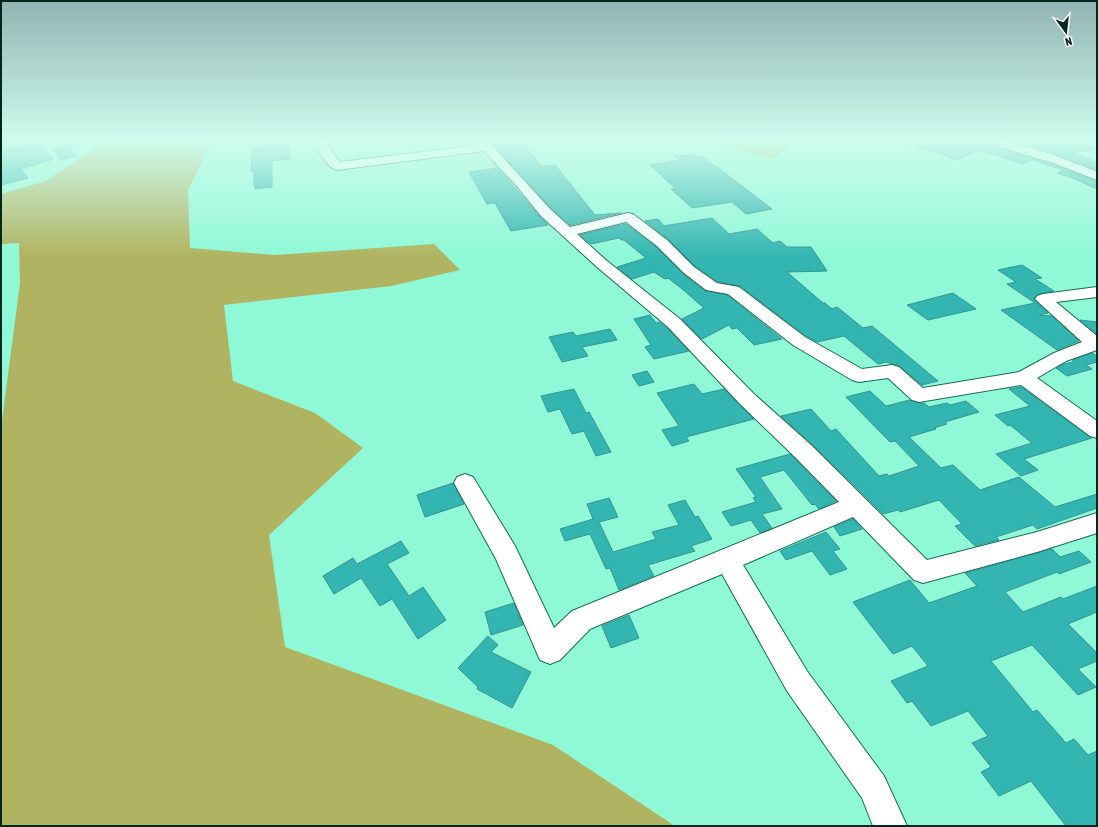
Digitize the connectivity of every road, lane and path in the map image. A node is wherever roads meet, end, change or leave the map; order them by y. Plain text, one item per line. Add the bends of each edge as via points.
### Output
1 (518, 179) edge
2 (566, 232) junction
3 (1097, 292) edge
4 (1024, 378) junction
5 (1097, 431) edge
6 (465, 484) dead end
7 (857, 505) junction
8 (1097, 523) edge
9 (727, 560) junction
10 (890, 826) edge

1 - 2 street via 546,213
2 - 4 street via 628,217 712,287 733,290 799,341 859,376 892,370 919,395
2 - 7 street via 674,323 747,399 804,451
3 - 4 street via 1043,299 1095,344 1060,357
4 - 5 street
6 - 9 street via 506,554 550,650 581,620
7 - 8 street via 923,572 1037,542
7 - 9 street
9 - 10 street via 797,681 873,787

